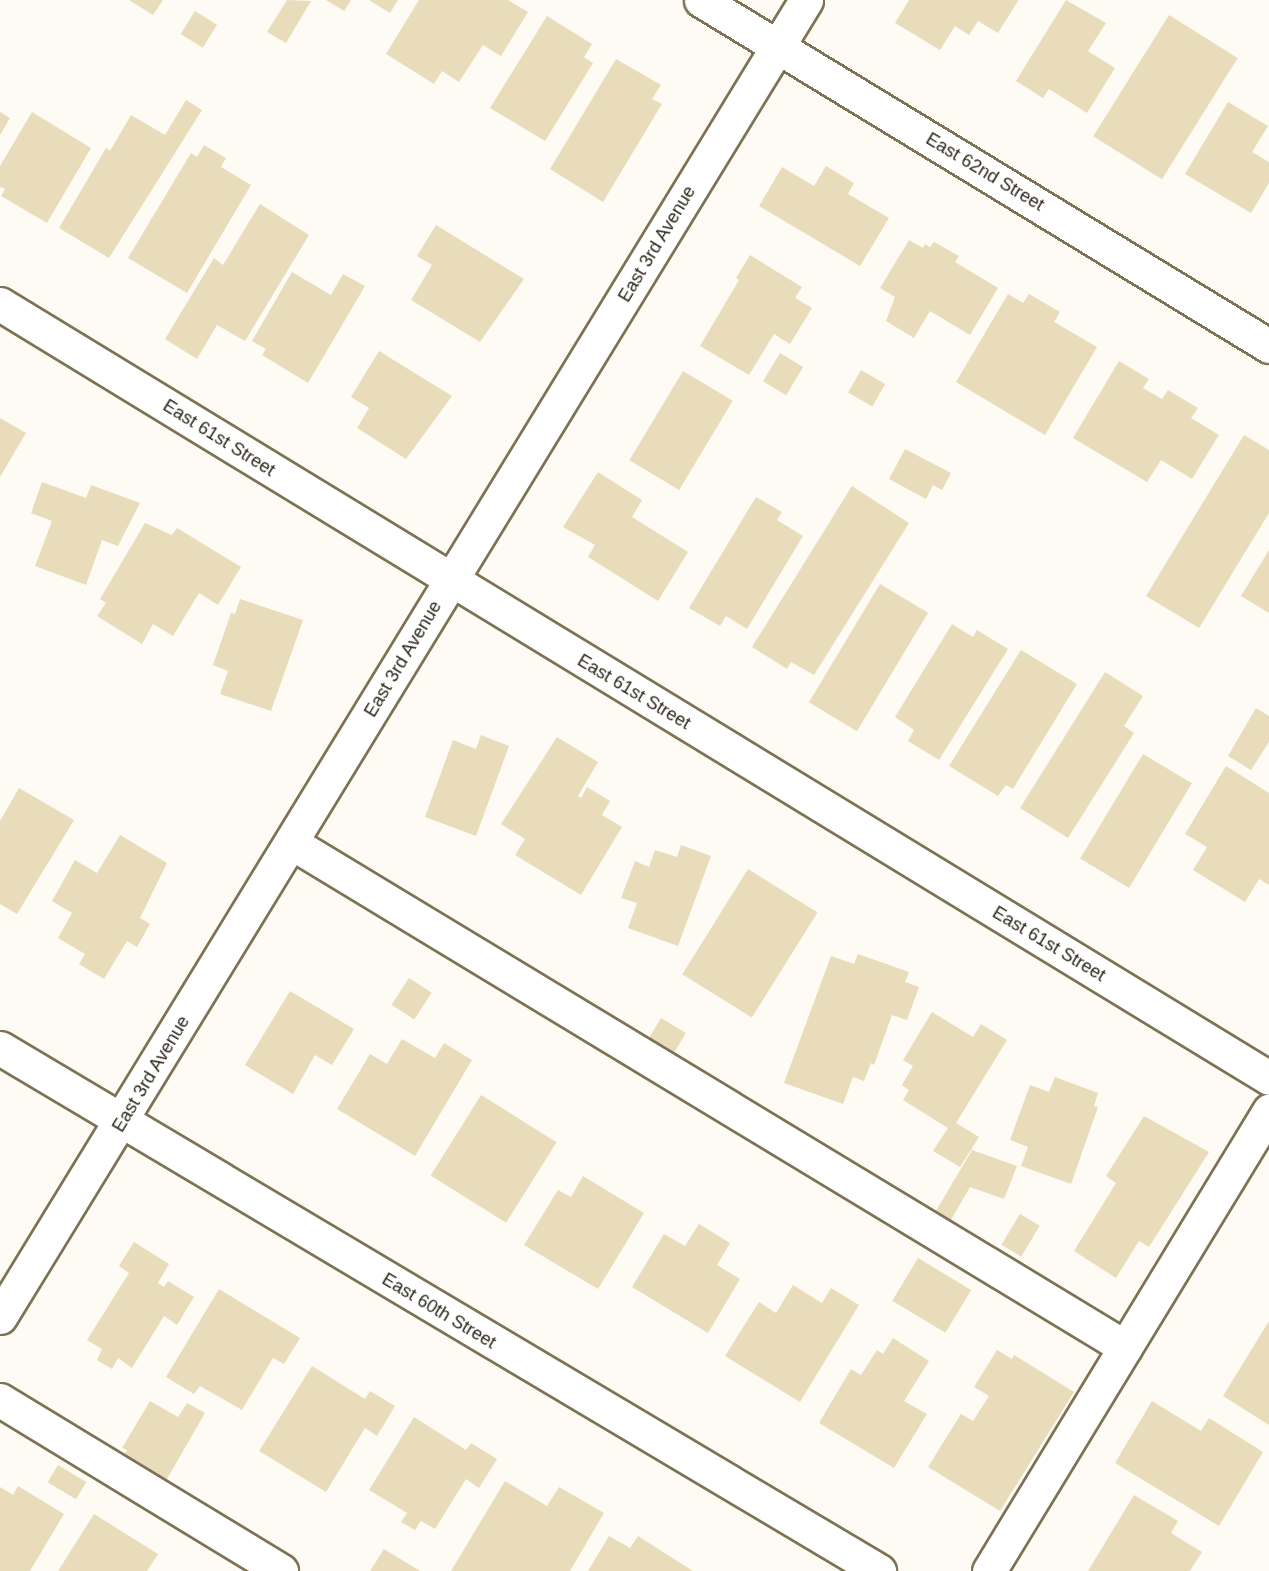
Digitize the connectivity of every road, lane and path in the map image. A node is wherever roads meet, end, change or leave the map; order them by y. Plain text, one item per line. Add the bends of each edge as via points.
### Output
1 (701, 0) edge
2 (806, 0) edge
3 (778, 46) junction
4 (0, 304) edge
5 (1269, 346) edge
6 (451, 580) junction
7 (292, 843) junction
8 (0, 1048) edge
9 (1269, 1078) edge
10 (1269, 1111) edge
11 (121, 1123) junction
12 (0, 1317) edge
13 (1125, 1347) junction
14 (0, 1400) edge
15 (281, 1571) edge
16 (879, 1571) edge
17 (989, 1571) edge

1 - 3 street, East 62nd Street
2 - 3 street, East 3rd Avenue
3 - 5 street, East 62nd Street
3 - 6 street, East 3rd Avenue
4 - 6 street, East 61st Street
6 - 7 street, East 3rd Avenue
6 - 9 street, East 61st Street
7 - 11 street, East 3rd Avenue
7 - 13 street
8 - 11 street, East 60th Street
10 - 13 street
11 - 12 street, East 3rd Avenue
11 - 16 street, East 60th Street
13 - 17 street
14 - 15 street

